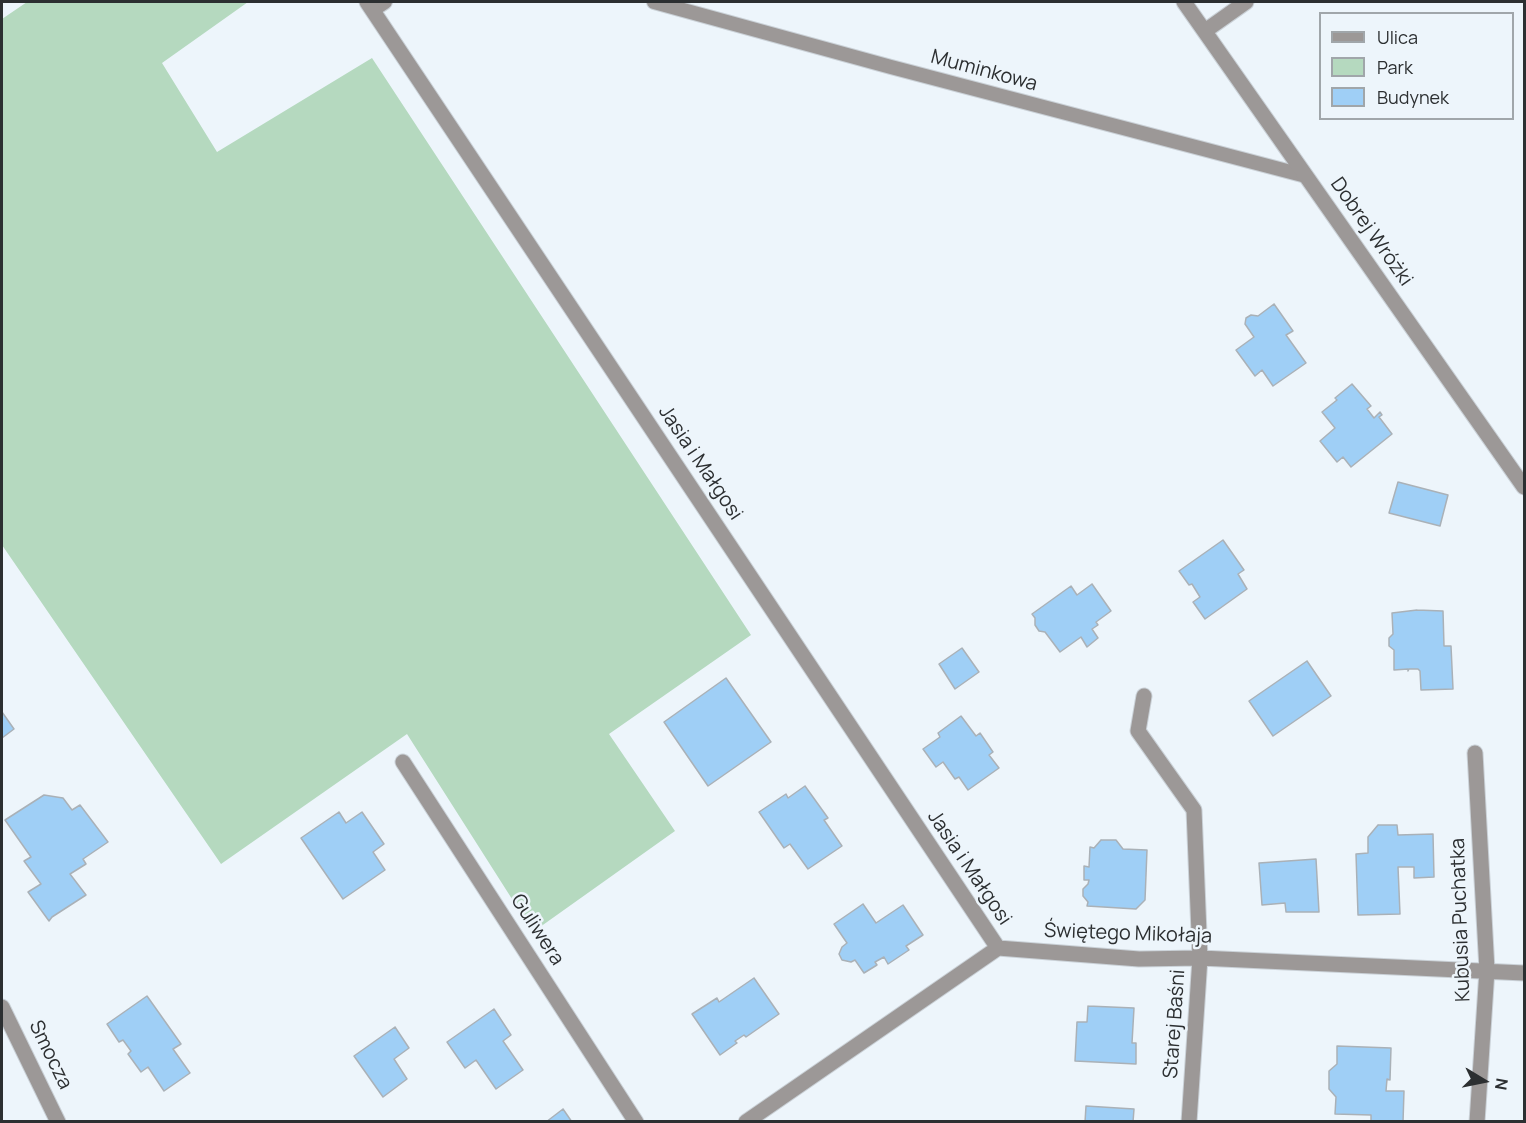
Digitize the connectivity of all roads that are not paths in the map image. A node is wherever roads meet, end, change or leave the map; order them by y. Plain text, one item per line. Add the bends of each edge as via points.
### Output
1 (654, 2) edge
2 (1184, 2) edge
3 (1246, 2) edge
4 (375, 4) edge
5 (1205, 31) junction
6 (1306, 176) junction
7 (1524, 487) edge
8 (1144, 696) dead end
9 (1475, 753) dead end
10 (403, 762) dead end
11 (998, 948) junction
12 (1200, 958) junction
13 (1487, 970) junction
14 (1524, 973) edge
15 (3, 1013) edge
16 (58, 1122) edge
17 (636, 1122) edge
18 (746, 1122) edge
19 (1189, 1122) edge
20 (1477, 1122) edge

1 - 6 lane, Muminkowa
2 - 5 street, Dobrej Wróżki
3 - 5 street
4 - 11 street, Jasia i Małgosi
5 - 6 street, Dobrej Wróżki
6 - 7 street, Dobrej Wróżki
8 - 12 street, Starej Baśni via 1138,731 1194,810
9 - 13 street, Kubusia Puchatka
10 - 17 street, Guliwera
11 - 12 street, Świętego Mikołaja via 1139,959
11 - 18 street
12 - 13 street, Świętego Mikołaja
12 - 19 street, Starej Baśni
13 - 14 street, Świętego Mikołaja
13 - 20 street, Kubusia Puchatka
15 - 16 street, Smocza

